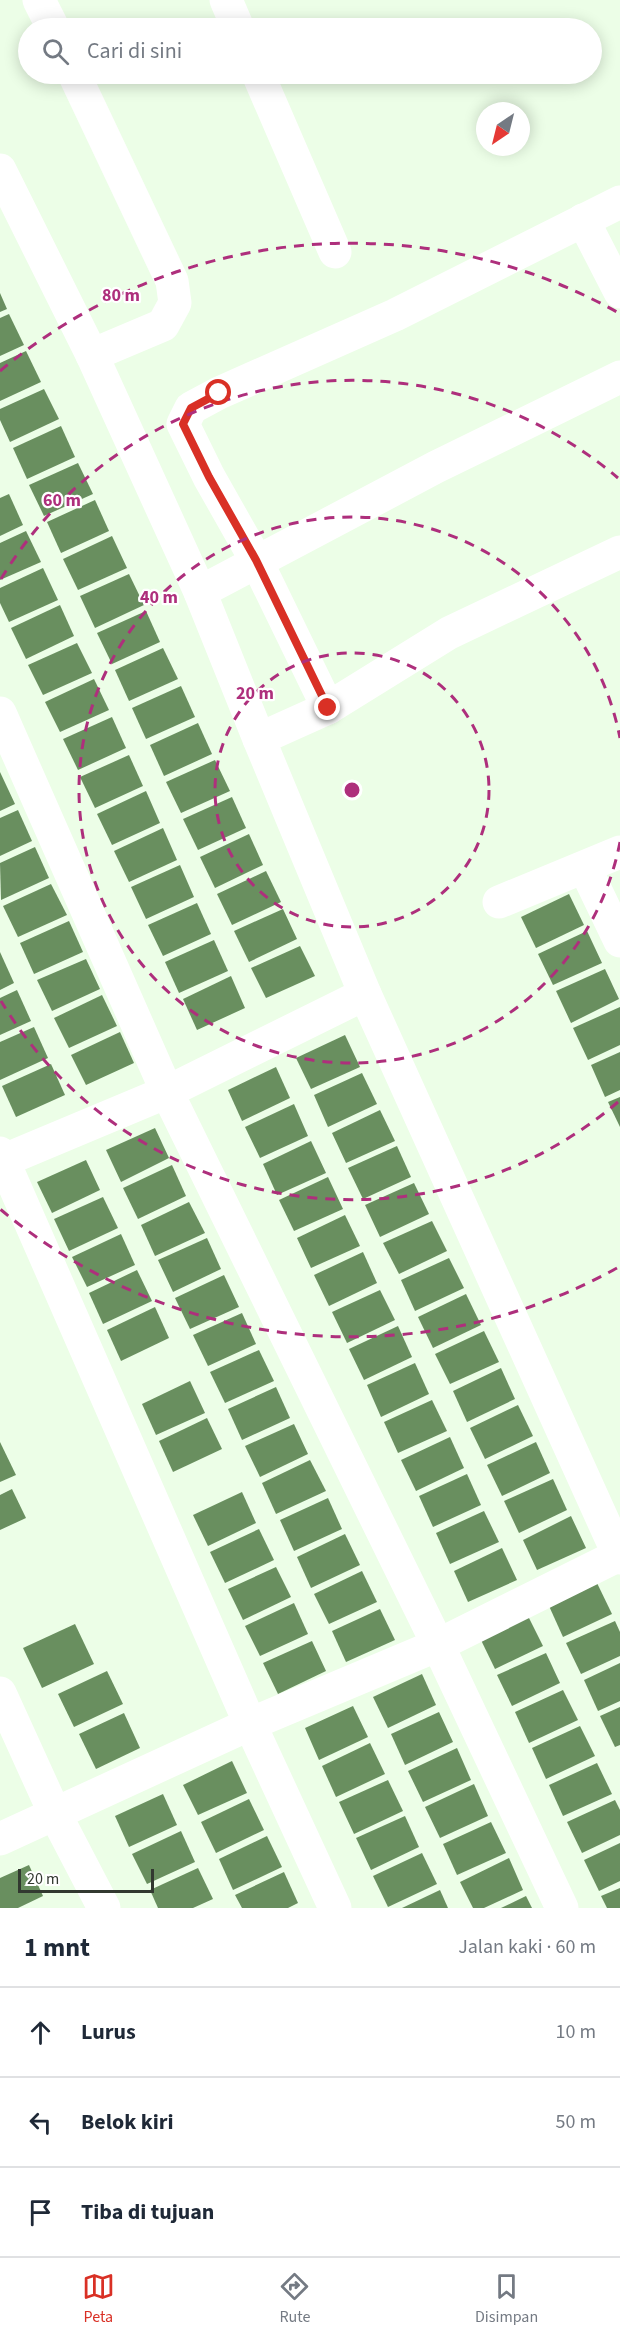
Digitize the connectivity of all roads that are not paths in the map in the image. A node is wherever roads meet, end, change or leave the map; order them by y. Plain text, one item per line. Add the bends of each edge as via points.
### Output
1 (39, 0) edge
2 (226, 0) edge
3 (48, 18) edge
4 (234, 18) edge
5 (79, 84) edge
6 (262, 84) edge
7 (0, 170) edge
8 (620, 202) edge
9 (583, 220) junction
10 (335, 252) dead end
11 (620, 292) edge
12 (92, 355) junction
13 (620, 377) edge
14 (620, 552) edge
15 (256, 560) junction
16 (200, 592) junction
17 (328, 708) junction
18 (0, 713) edge
19 (259, 739) junction
20 (620, 852) edge
21 (585, 868) junction
22 (499, 902) dead end
23 (620, 941) edge
24 (365, 994) junction
25 (167, 1092) junction
26 (1, 1158) edge
27 (620, 1557) edge
28 (438, 1645) junction
29 (0, 1693) edge
30 (250, 1724) junction
31 (55, 1814) junction
32 (0, 1839) edge
33 (104, 1908) edge
34 (335, 1908) edge
35 (562, 1908) edge

1 - 3 street
2 - 4 street
5 - 12 street via 172,280 175,303 163,324
6 - 10 street
7 - 12 street
8 - 9 street
9 - 11 street
9 - 15 street via 394,315 191,408 183,424
12 - 16 street
13 - 15 street
14 - 17 street via 449,633
15 - 16 street
15 - 17 street
16 - 19 street
17 - 19 street
18 - 25 street
19 - 24 street
20 - 21 street
21 - 22 street
21 - 23 street
24 - 25 street
24 - 27 street
25 - 26 street
25 - 28 street
26 - 30 street
27 - 28 street
28 - 30 street
28 - 35 street
29 - 31 street
30 - 31 street
30 - 34 street
31 - 32 street
31 - 33 street

